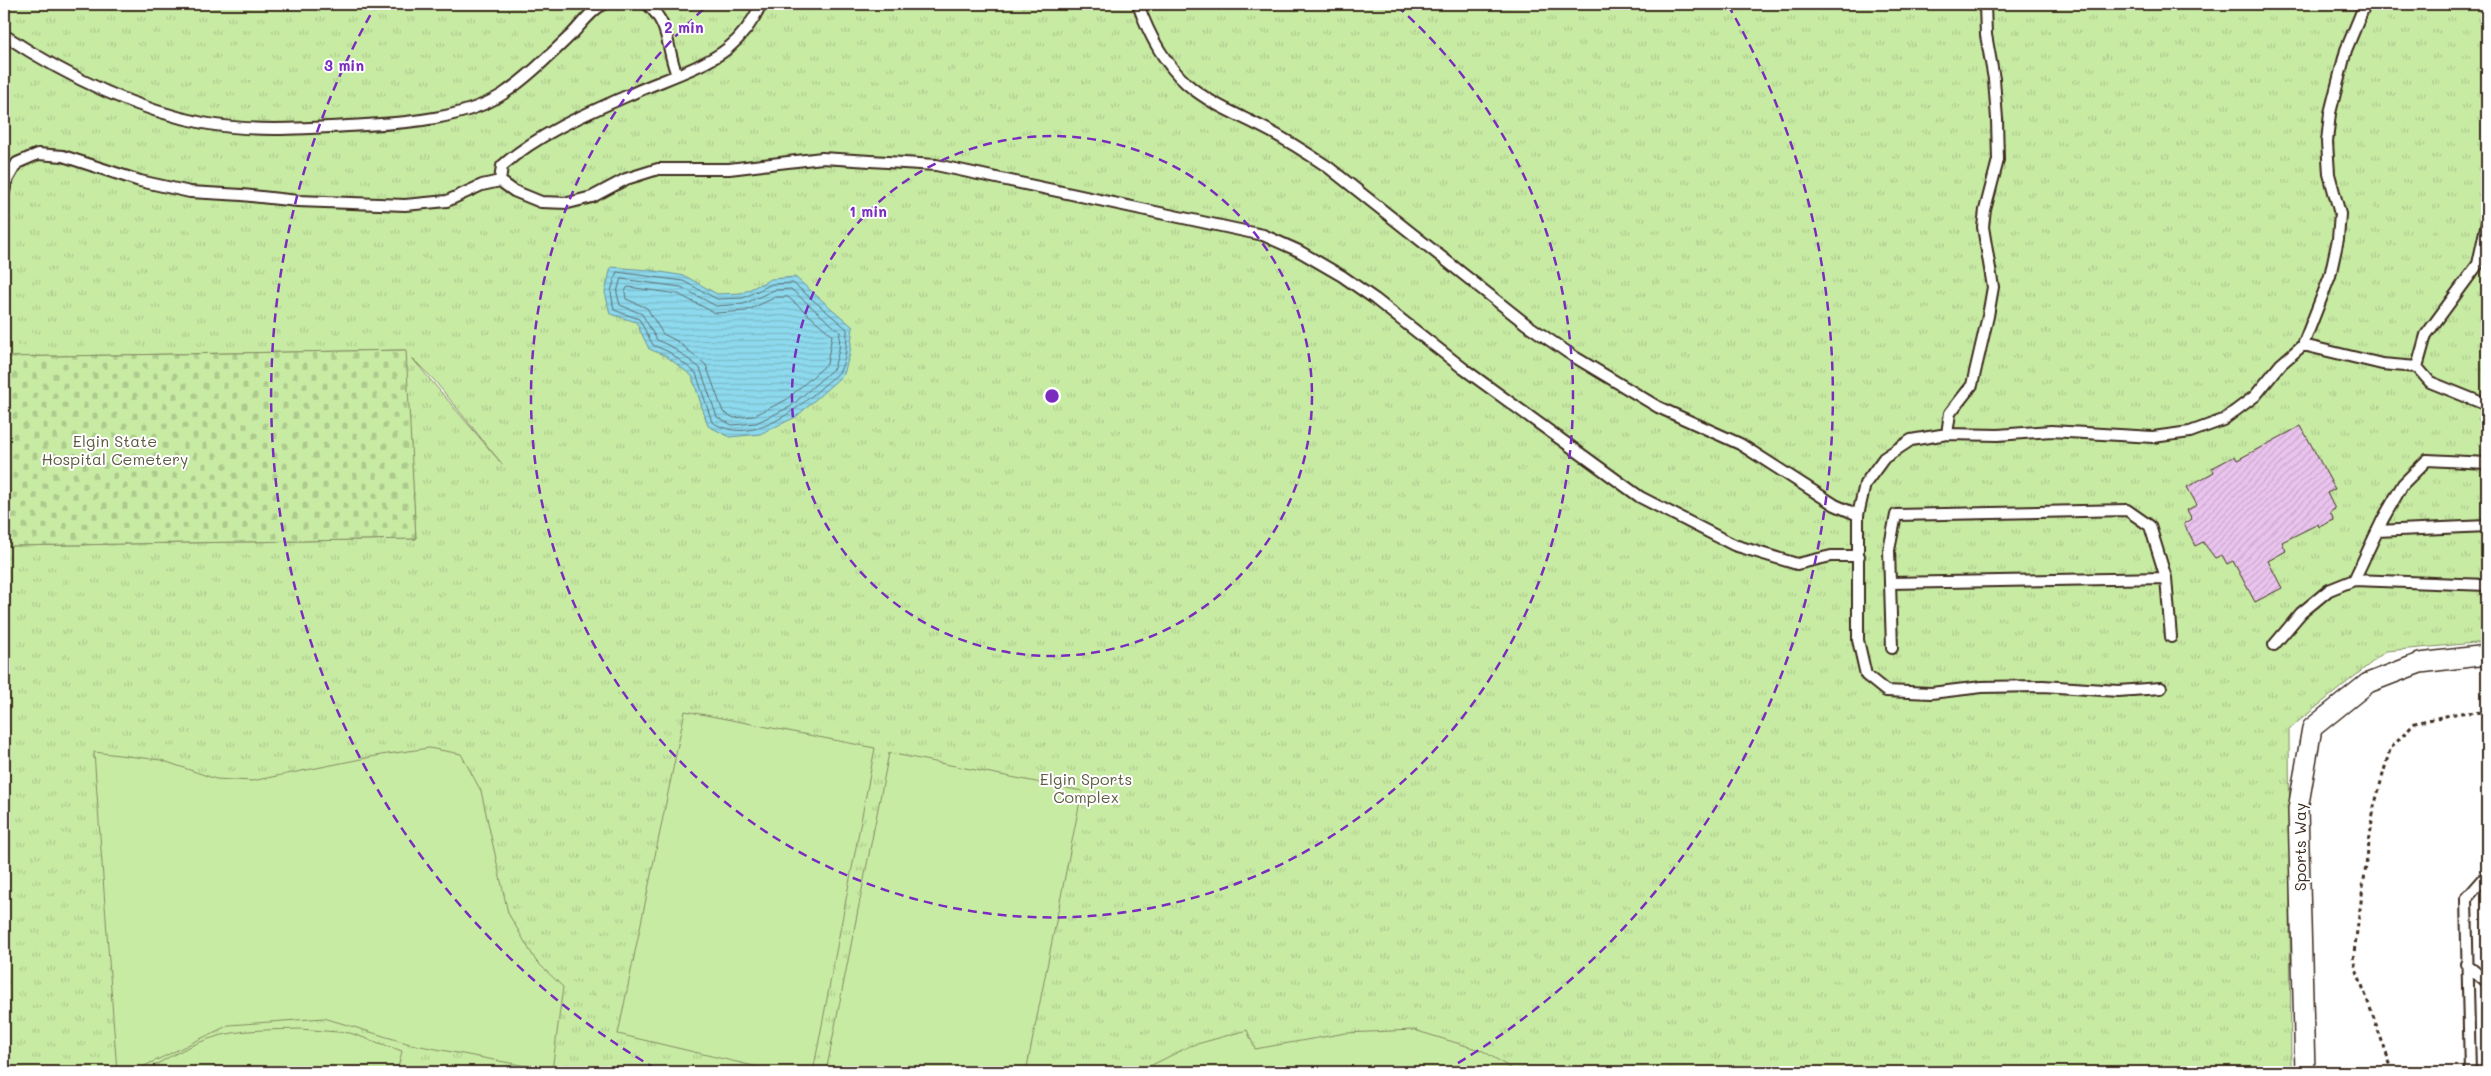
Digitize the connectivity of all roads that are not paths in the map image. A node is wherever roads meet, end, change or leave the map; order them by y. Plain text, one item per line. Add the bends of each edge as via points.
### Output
1 (604, 4) edge
2 (647, 4) edge
3 (761, 4) edge
4 (1138, 4) edge
5 (1985, 4) edge
6 (2365, 4) edge
7 (4, 35) edge
8 (677, 75) junction
9 (500, 181) junction
10 (4, 192) edge
11 (2487, 222) edge
12 (2303, 345) junction
13 (2417, 367) junction
14 (2487, 405) edge
15 (1946, 434) junction
16 (2487, 463) edge
17 (1858, 515) junction
18 (2487, 526) edge
19 (2377, 531) junction
20 (1859, 556) junction
21 (2166, 578) junction
22 (2354, 580) junction
23 (1890, 583) junction
24 (2487, 585) edge
25 (2171, 637) dead end
26 (2274, 645) dead end
27 (1892, 648) dead end
28 (2487, 655) edge
29 (2161, 688) dead end
30 (2487, 875) edge
31 (2466, 964) junction
32 (2487, 982) edge
33 (2305, 1072) edge
34 (2470, 1072) edge

1 - 7 lane via 503,94 482,104 424,121 380,124 252,128 204,123 157,111 84,80 34,55
2 - 8 lane via 658,14 669,40 671,60
3 - 8 lane via 751,26 726,49
4 - 17 lane via 1162,54 1186,83 1216,105 1288,141 1328,167 1526,324 1609,380 1658,407 1740,444 1834,506
5 - 15 lane via 1997,119 1998,160 1983,227 1993,287 1972,385 1950,413
6 - 12 lane via 2346,50 2330,112 2327,142 2329,174 2340,214 2338,239 2330,276
8 - 9 lane via 522,148 502,166
9 - 10 lane via 482,185 447,201 406,205 298,202 242,194 190,192 140,181 63,156 38,154 17,163
9 - 20 lane via 514,191 541,202 568,203 592,197 626,179 658,169 729,169 822,158 890,161 998,176 1263,234 1299,251 1368,294 1464,369 1640,497 1734,545 1797,564 1831,556
11 - 13 lane via 2478,264 2426,335
12 - 13 lane via 2382,364
12 - 15 lane via 2281,364 2255,396 2223,420 2190,432 2152,437 2051,431
13 - 14 lane via 2430,382
15 - 17 lane via 1911,440 1884,458 1865,484
16 - 19 lane via 2427,460 2403,484
17 - 20 lane
18 - 19 lane
19 - 22 lane
20 - 29 lane via 1858,640 1866,675 1886,691 1931,693 1982,686 2118,691
21 - 23 lane
21 - 23 lane via 2150,526 2127,510 1896,515 1889,550
21 - 25 lane
22 - 24 lane
22 - 26 lane via 2328,590 2301,613
23 - 27 lane
28 - 33 street, Sports Way via 2420,663 2368,683 2312,728 2298,809
30 - 31 lane via 2466,899
31 - 32 lane
31 - 34 lane

